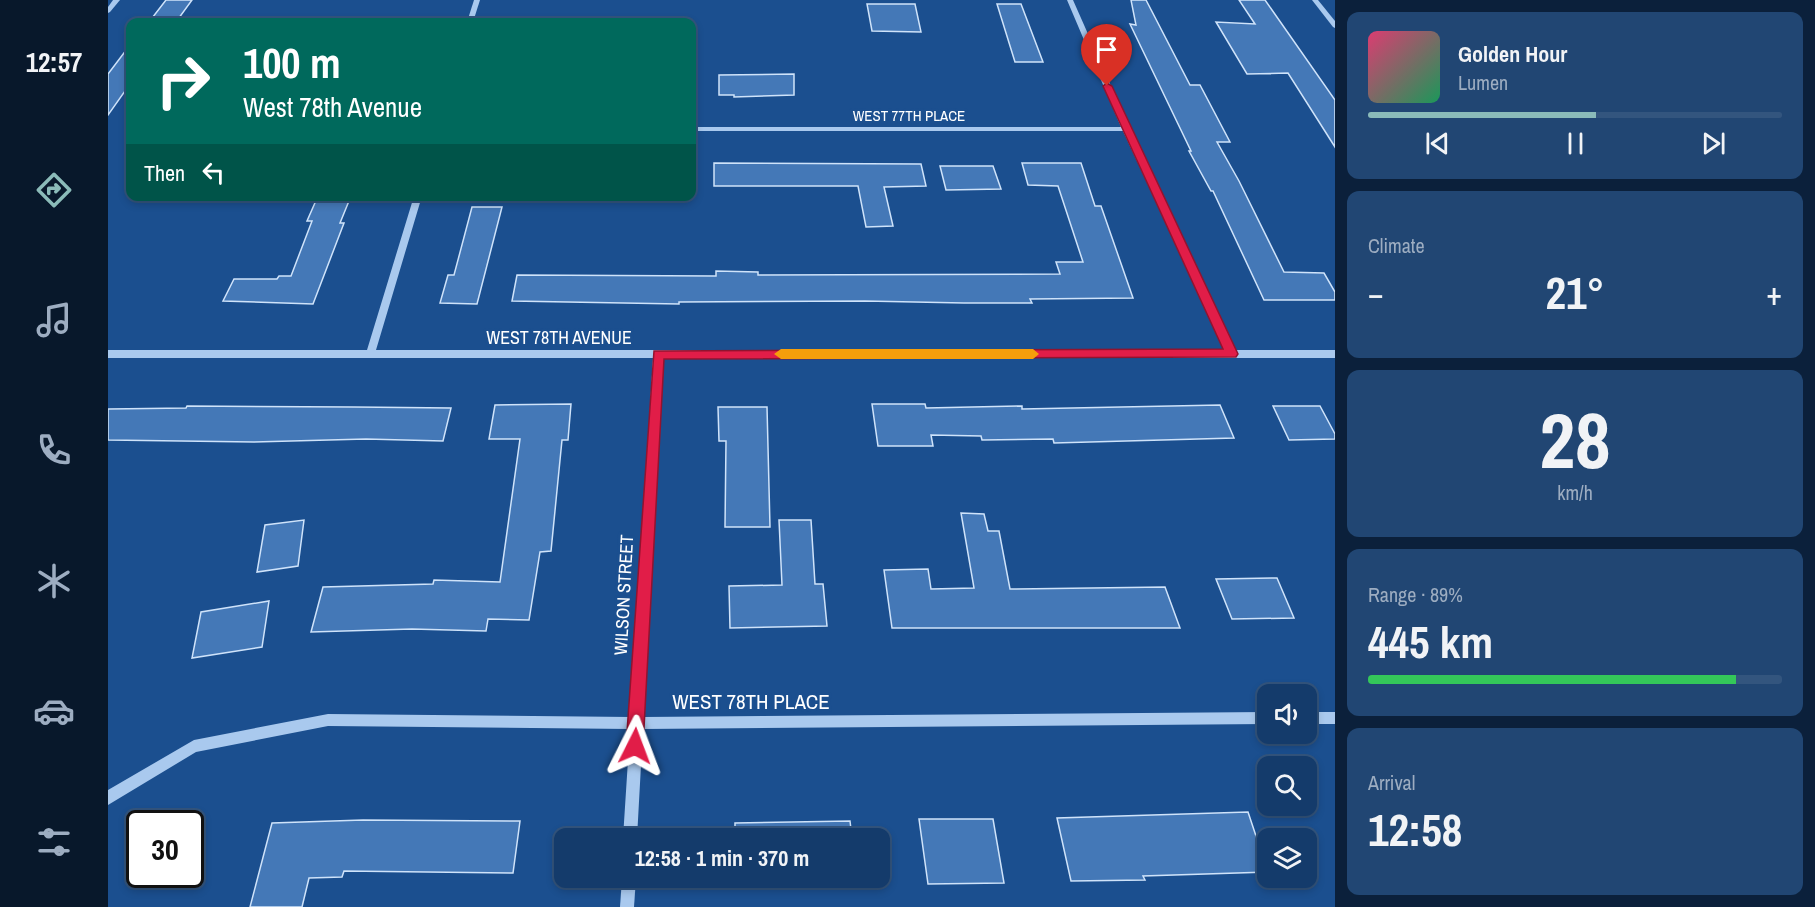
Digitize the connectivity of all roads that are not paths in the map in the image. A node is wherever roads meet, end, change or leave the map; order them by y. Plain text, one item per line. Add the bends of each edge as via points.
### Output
1 (117, 0) edge
2 (477, 0) edge
3 (1070, 0) edge
4 (1315, 0) edge
5 (108, 11) edge
6 (471, 18) edge
7 (1335, 26) edge
8 (696, 129) edge
9 (1126, 129) junction
10 (416, 201) edge
11 (108, 354) edge
12 (370, 354) junction
13 (658, 354) junction
14 (1232, 354) junction
15 (1335, 354) edge
16 (1257, 718) edge
17 (1317, 718) edge
18 (1335, 718) edge
19 (636, 723) junction
20 (108, 798) edge
21 (631, 828) edge
22 (628, 888) edge
23 (627, 907) edge

1 - 5 street
2 - 6 street
3 - 9 street
4 - 7 street
8 - 9 street, WEST 77TH PLACE
9 - 14 street
10 - 12 street
11 - 12 street, WEST 78TH AVENUE
12 - 13 street, WEST 78TH AVENUE
13 - 14 street, WEST 78TH AVENUE
13 - 19 street, WILSON STREET
14 - 15 street, WEST 78TH AVENUE
16 - 19 street, WEST 78TH PLACE
17 - 18 street
19 - 20 street, WEST 78TH PLACE via 328,720 194,746
19 - 21 street, WILSON STREET
22 - 23 street

